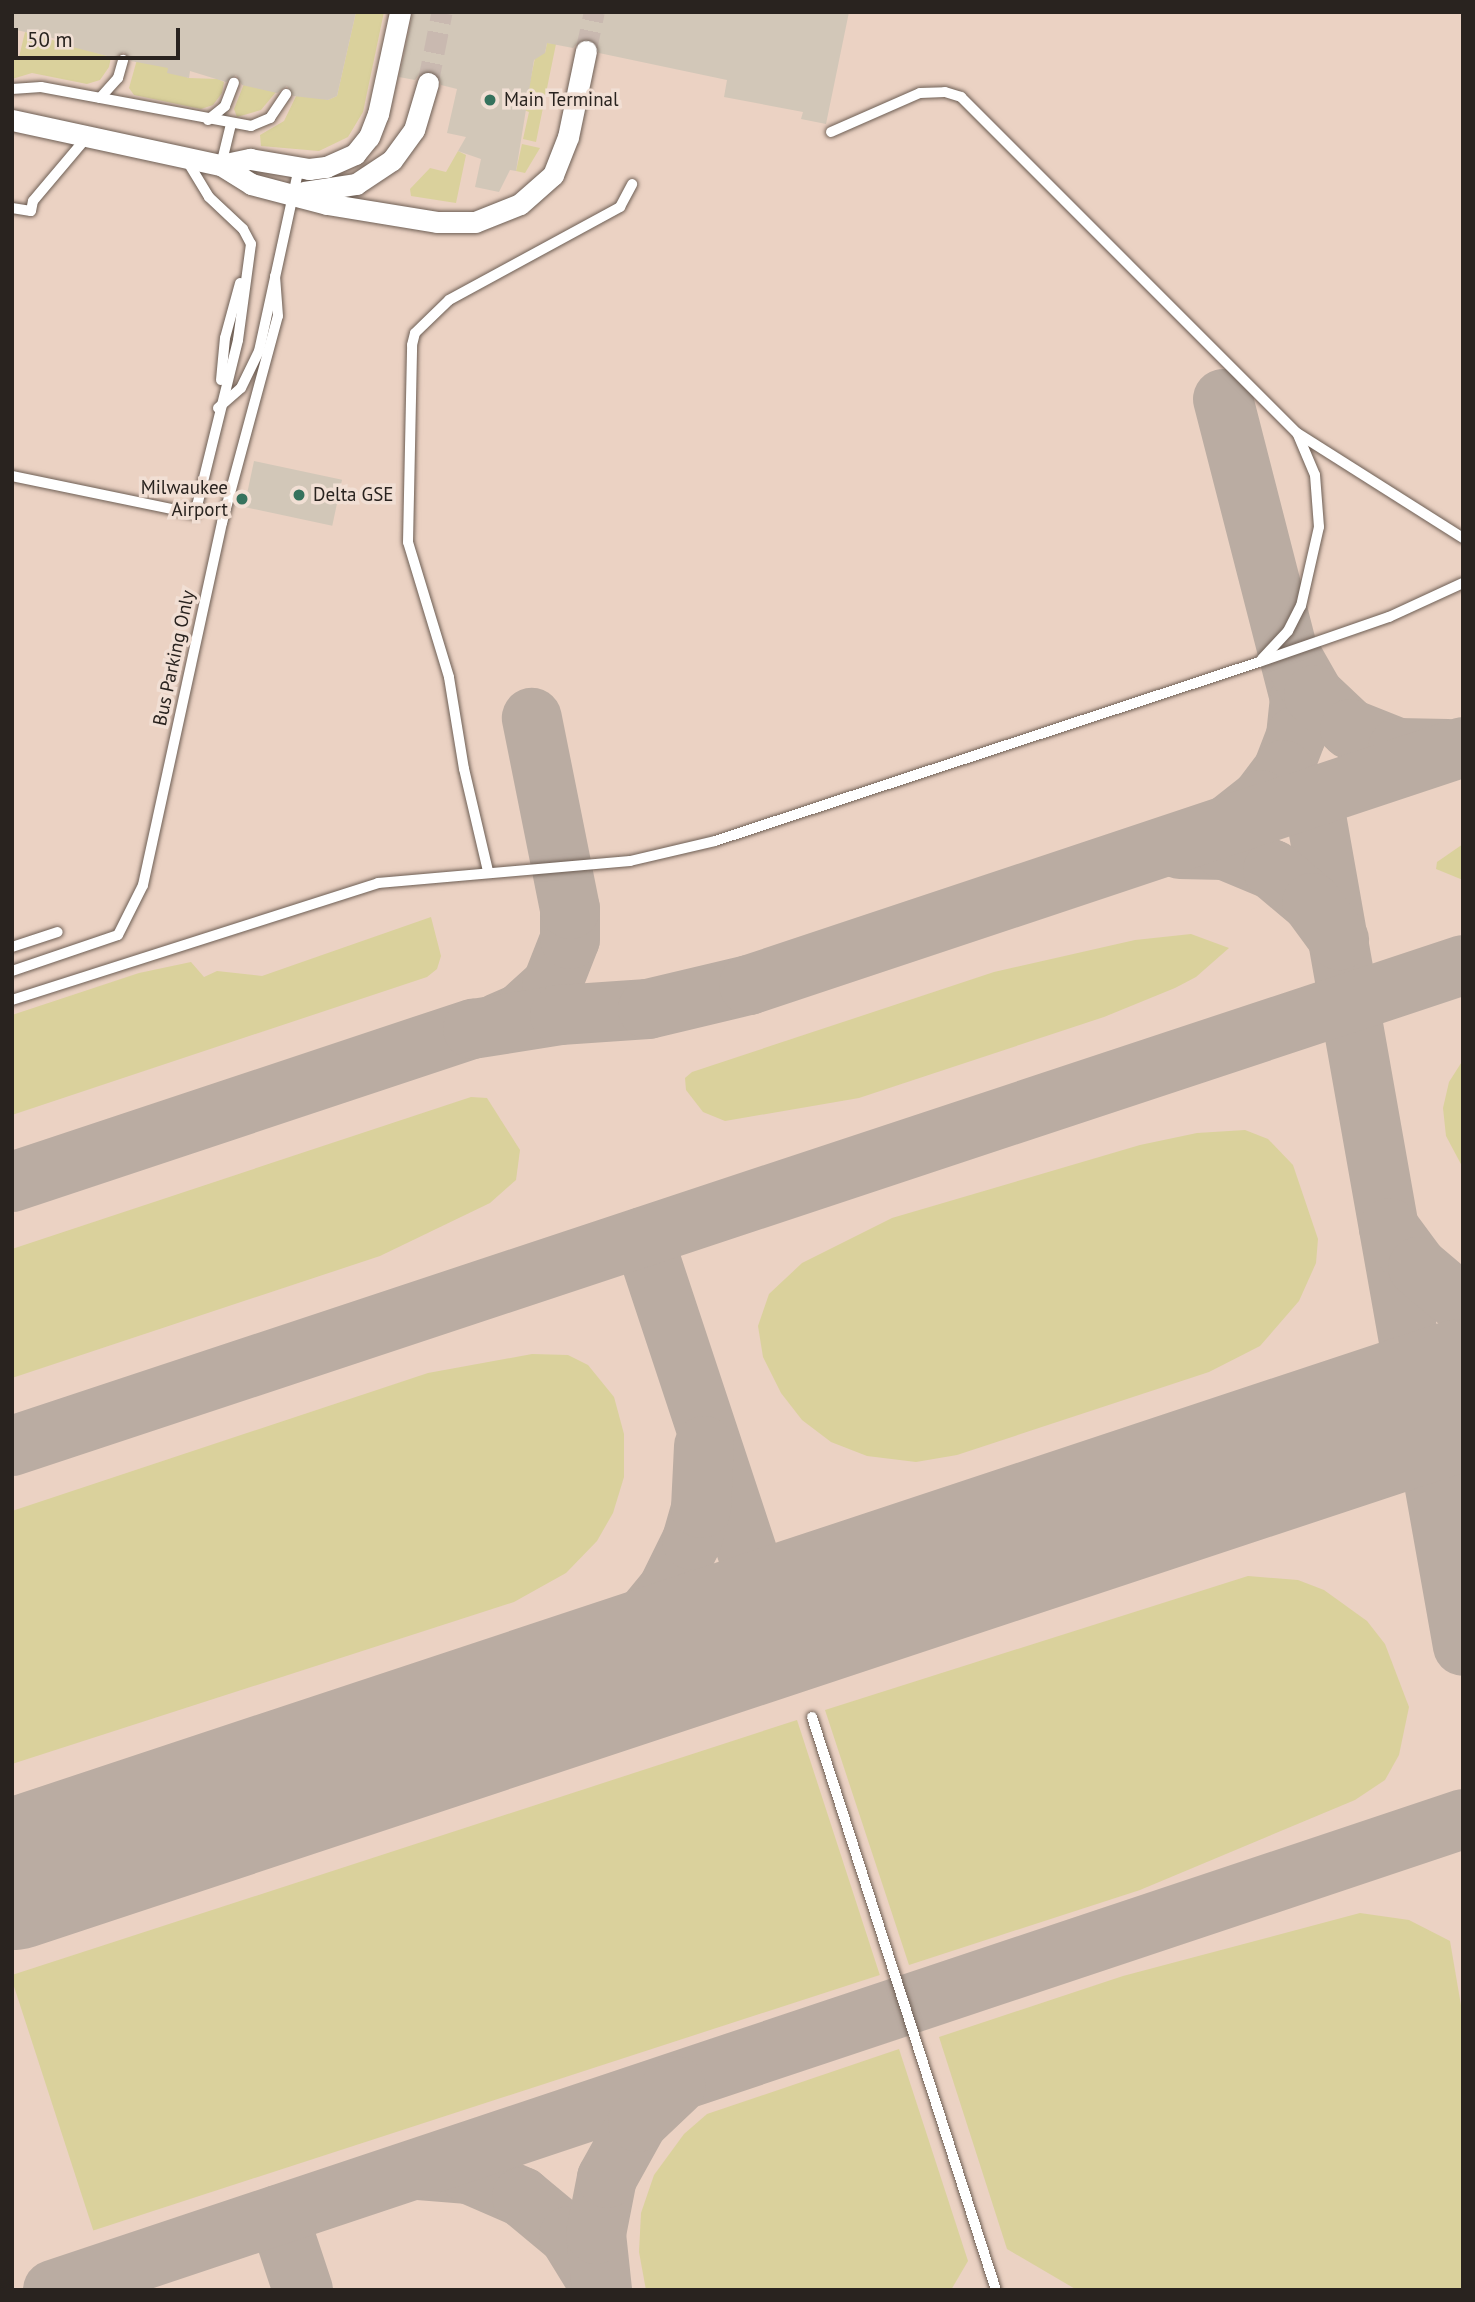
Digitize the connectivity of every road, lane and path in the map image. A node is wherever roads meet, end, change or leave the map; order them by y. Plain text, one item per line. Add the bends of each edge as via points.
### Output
1 (400, 12) edge
2 (586, 51) tunnel mouth
3 (123, 60) dead end
4 (234, 83) dead end
5 (428, 83) tunnel mouth
6 (12, 89) edge
7 (286, 94) dead end
8 (100, 98) junction
9 (12, 120) edge
10 (208, 120) junction
11 (231, 124) junction
12 (831, 132) dead end
13 (88, 136) junction
14 (185, 157) junction
15 (221, 165) junction
16 (299, 168) junction
17 (632, 184) dead end
18 (294, 192) junction
19 (12, 208) edge
20 (275, 276) junction
21 (218, 408) junction
22 (1297, 433) junction
23 (12, 476) edge
24 (1463, 538) edge
25 (1463, 583) edge
26 (1259, 662) junction
27 (488, 871) junction
28 (58, 932) dead end
29 (12, 947) edge
30 (12, 971) edge
31 (12, 1000) edge
32 (812, 1717) dead end
33 (996, 2290) edge

1 - 16 street via 369,137 355,154 338,163
2 - 18 street via 559,163 542,187 508,211 475,222 436,222 327,204
3 - 8 lane via 118,78
4 - 10 lane via 225,106
5 - 18 street via 414,131 386,165 342,188
6 - 8 lane via 41,87
7 - 11 lane via 264,123
8 - 10 lane
9 - 13 street
10 - 11 lane
11 - 15 lane
12 - 22 lane via 920,93 961,97
13 - 14 street
13 - 19 lane via 33,201 31,211
14 - 15 street
14 - 21 lane via 209,197 248,236 237,341
15 - 16 street via 250,159
15 - 18 street via 251,184
16 - 18 lane
17 - 27 lane via 620,206 449,300 415,333 412,345 408,542 449,677
18 - 20 lane
20 - 21 lane via 259,351 241,388
20 - 30 lane, Bus Parking Only via 278,316 222,523 143,886 118,935
21 - 23 lane via 195,514
22 - 24 lane
22 - 26 lane via 1315,475 1319,527 1301,606 1288,631
25 - 26 lane via 1389,617
26 - 27 lane via 715,841 630,861
27 - 31 lane via 353,888
28 - 29 lane
32 - 33 lane

